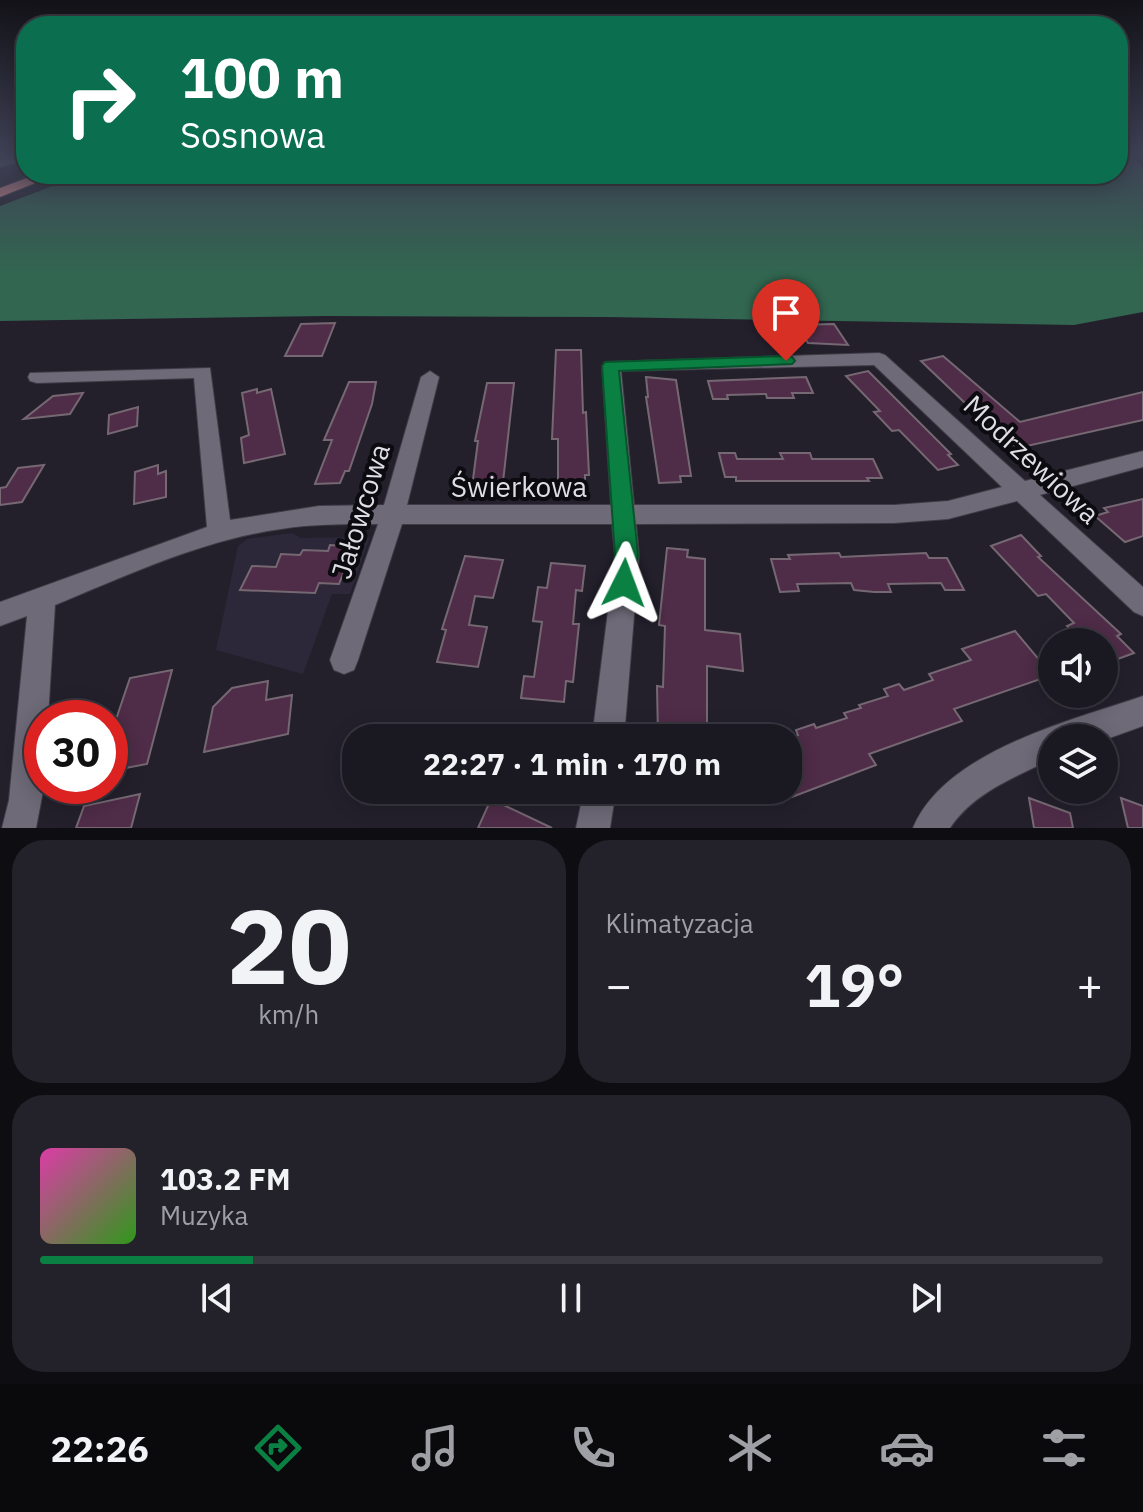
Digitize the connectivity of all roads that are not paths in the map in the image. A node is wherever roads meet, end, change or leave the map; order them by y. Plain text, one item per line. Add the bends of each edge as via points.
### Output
1 (37, 377) dead end
2 (430, 377) dead end
3 (1143, 459) edge
4 (1024, 491) junction
5 (393, 516) junction
6 (625, 516) junction
7 (219, 531) junction
8 (42, 599) junction
9 (1143, 604) edge
10 (0, 614) edge
11 (344, 660) dead end
12 (1143, 711) edge
13 (609, 724) edge
14 (1105, 724) edge
15 (1038, 749) edge
16 (597, 804) edge
17 (19, 828) edge
18 (593, 828) edge
19 (930, 828) edge

1 - 7 street via 203,372
2 - 5 street, Jałowcowa
3 - 4 street, Świerkowa
4 - 6 street, Świerkowa via 948,510 907,513
4 - 6 street, Modrzewiowa via 879,359 611,366
4 - 9 street, Modrzewiowa
5 - 6 street, Świerkowa
5 - 7 street, Świerkowa via 295,516
5 - 11 street, Jałowcowa
6 - 13 street via 627,555
7 - 8 street, Świerkowa
8 - 10 street, Świerkowa
8 - 17 street via 26,800
12 - 14 street
15 - 19 street via 949,800
16 - 18 street

